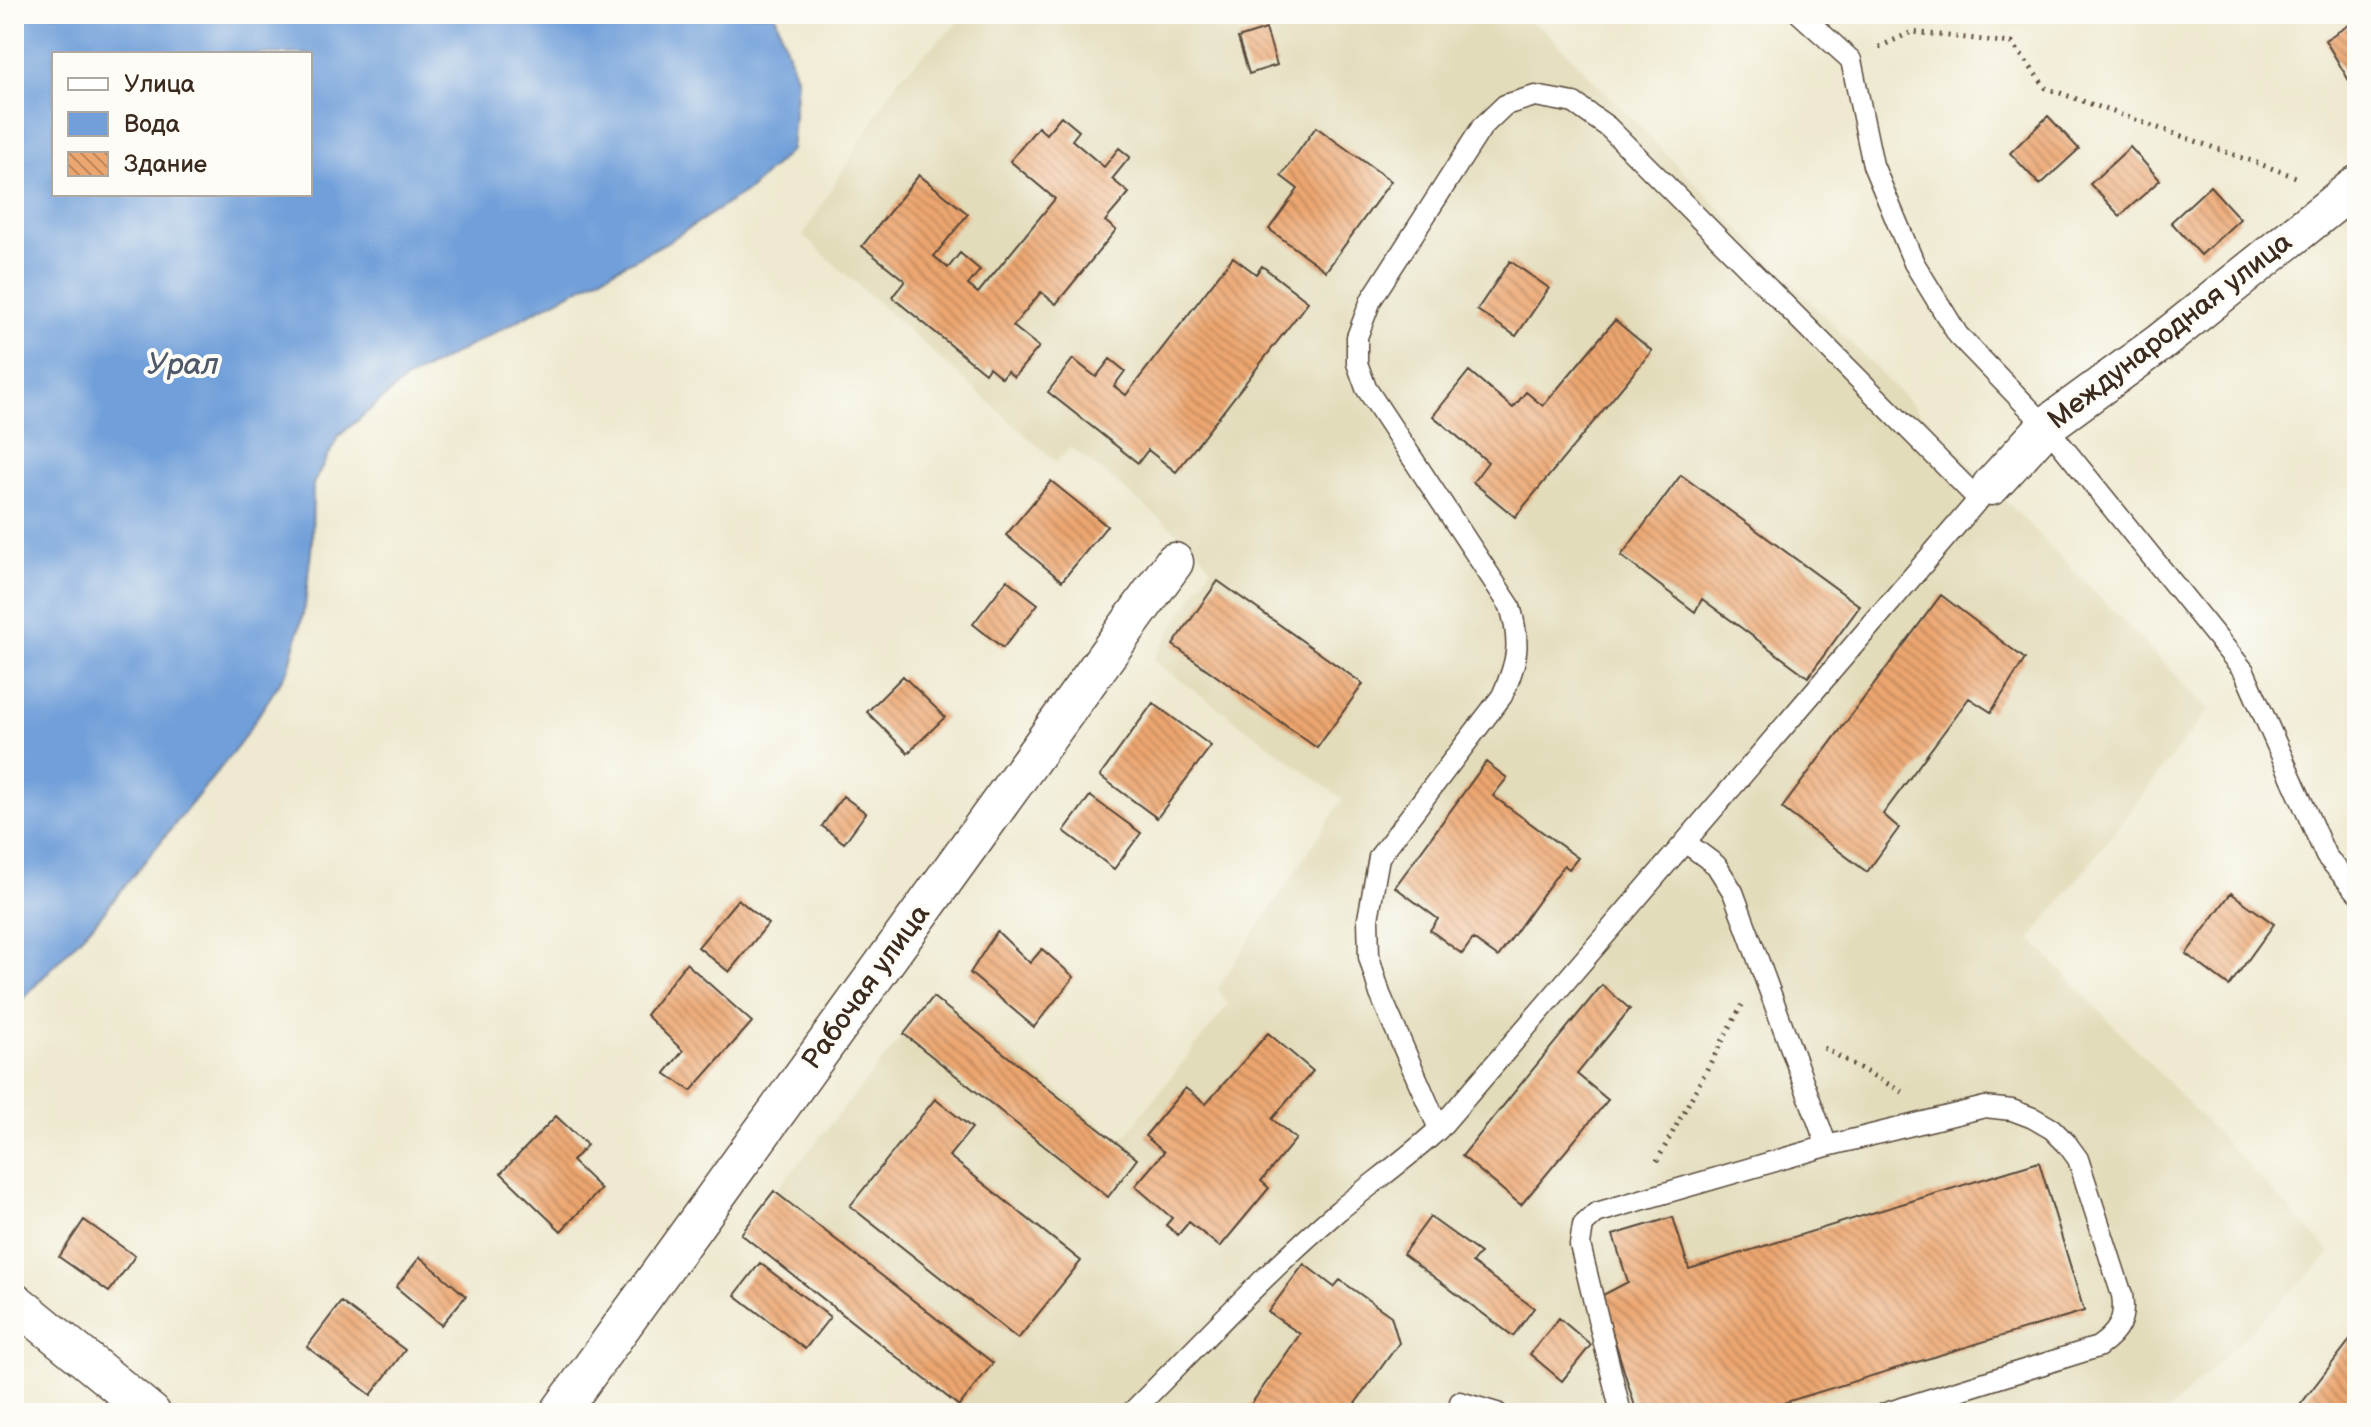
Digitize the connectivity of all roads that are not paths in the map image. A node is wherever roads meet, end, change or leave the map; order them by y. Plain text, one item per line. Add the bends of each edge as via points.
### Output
1 (1800, 14) edge
2 (2351, 190) edge
3 (2046, 426) junction
4 (1985, 493) junction
5 (1174, 562) dead end
6 (1685, 842) junction
7 (2357, 892) edge
8 (1439, 1129) junction
9 (1827, 1146) junction
10 (14, 1301) edge
11 (1460, 1402) dead end
12 (151, 1413) edge
13 (559, 1413) edge
14 (1131, 1413) edge
15 (1497, 1413) edge
16 (1621, 1413) edge
17 (1886, 1413) edge

1 - 3 lane via 1851,60 1873,165 1914,263 1958,335
2 - 3 street, Международная улица
3 - 4 street, Международная улица
3 - 7 lane via 2244,671 2326,856
4 - 6 lane
4 - 8 lane via 1608,127 1574,103 1535,96 1505,105 1482,127 1371,300 1357,337 1357,363 1366,388 1510,606 1518,633 1515,667 1502,696 1379,857 1368,919 1369,957 1380,994
5 - 13 street, Рабочая улица
6 - 8 lane
6 - 9 lane via 1726,879
8 - 14 lane via 1272,1271
9 - 16 lane via 1588,1219 1580,1245
9 - 17 lane via 1985,1107 2012,1110 2052,1129 2078,1159 2122,1295 2121,1325 2098,1347
10 - 12 street
11 - 15 lane

